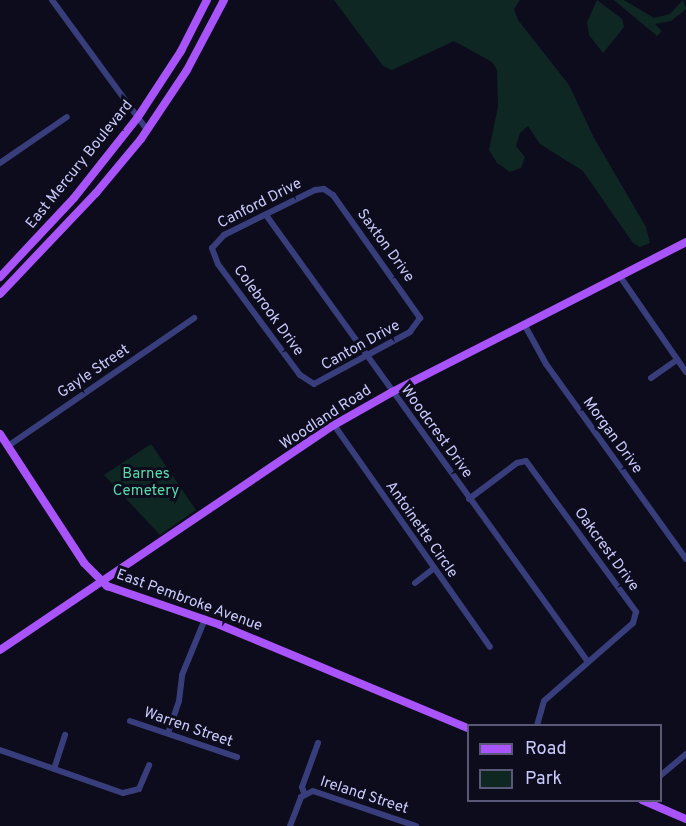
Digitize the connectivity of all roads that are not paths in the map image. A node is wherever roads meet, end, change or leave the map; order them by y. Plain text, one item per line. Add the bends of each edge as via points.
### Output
1 (52, 0) edge
2 (207, 0) edge
3 (224, 0) edge
4 (68, 117) dead end
5 (138, 117) junction
6 (147, 130) junction
7 (0, 163) edge
8 (324, 189) joint
9 (266, 215) junction
10 (686, 242) edge
11 (212, 248) joint
12 (619, 275) junction
13 (0, 277) edge
14 (0, 294) edge
15 (194, 318) dead end
16 (419, 322) joint
17 (524, 324) junction
18 (368, 355) junction
19 (677, 360) junction
20 (686, 372) edge
21 (651, 378) dead end
22 (311, 384) joint
23 (392, 392) junction
24 (334, 425) junction
25 (0, 434) edge
26 (8, 446) junction
27 (469, 499) junction
28 (686, 559) edge
29 (433, 569) junction
30 (103, 583) junction
31 (415, 583) dead end
32 (204, 619) junction
33 (490, 647) dead end
34 (0, 650) edge
35 (588, 662) junction
36 (130, 721) dead end
37 (538, 724) edge
38 (467, 728) edge
39 (168, 734) junction
40 (64, 735) dead end
41 (318, 743) dead end
42 (0, 750) edge
43 (686, 754) edge
44 (237, 757) dead end
45 (149, 765) dead end
46 (54, 768) junction
47 (662, 774) edge
48 (304, 793) junction
49 (644, 802) edge
50 (686, 819) edge
51 (290, 826) edge
52 (416, 826) edge

1 - 5 street
2 - 5 main road, East Mercury Boulevard via 181,51
3 - 6 main road, East Mercury Boulevard via 190,64
4 - 7 street
5 - 6 street
5 - 13 main road, East Mercury Boulevard via 74,198
6 - 14 main road, East Mercury Boulevard via 96,193
8 - 9 street, Canford Drive
8 - 16 street, Saxton Drive via 333,195 416,309
9 - 11 street, Canford Drive via 218,238
9 - 18 street, Woodcrest Drive
10 - 12 main road, Woodland Road
11 - 22 street, Colebrook Drive via 218,264 300,375
12 - 17 main road, Woodland Road
12 - 19 street
15 - 26 street, Gayle Street
16 - 18 street, Canton Drive via 410,332
17 - 23 main road, Woodland Road
17 - 28 street, Morgan Drive via 546,364
18 - 22 street, Canton Drive
18 - 23 street, Woodcrest Drive
19 - 20 street
19 - 21 street
23 - 24 main road, Woodland Road
23 - 27 street, Woodcrest Drive
24 - 29 street, Antoinette Circle
24 - 30 main road, Woodland Road
25 - 26 main road, East Pembroke Avenue
26 - 30 main road, East Pembroke Avenue via 84,563
27 - 35 street, Woodcrest Drive
27 - 35 street, Oakcrest Drive via 520,461 526,461 536,472 636,612 633,623
29 - 31 street
29 - 33 street, Antoinette Circle
30 - 32 main road, East Pembroke Avenue
30 - 34 main road, Woodland Road
32 - 38 main road, East Pembroke Avenue
32 - 39 street via 182,675 179,701
35 - 37 street, Oakcrest Drive via 544,701
36 - 39 street, Warren Street
39 - 44 street, Warren Street
40 - 46 street
41 - 48 street via 302,787
42 - 46 street
43 - 47 street
45 - 46 street via 139,789 129,794
48 - 51 street, Ireland Street
48 - 52 street, Ireland Street via 318,792
49 - 50 main road

